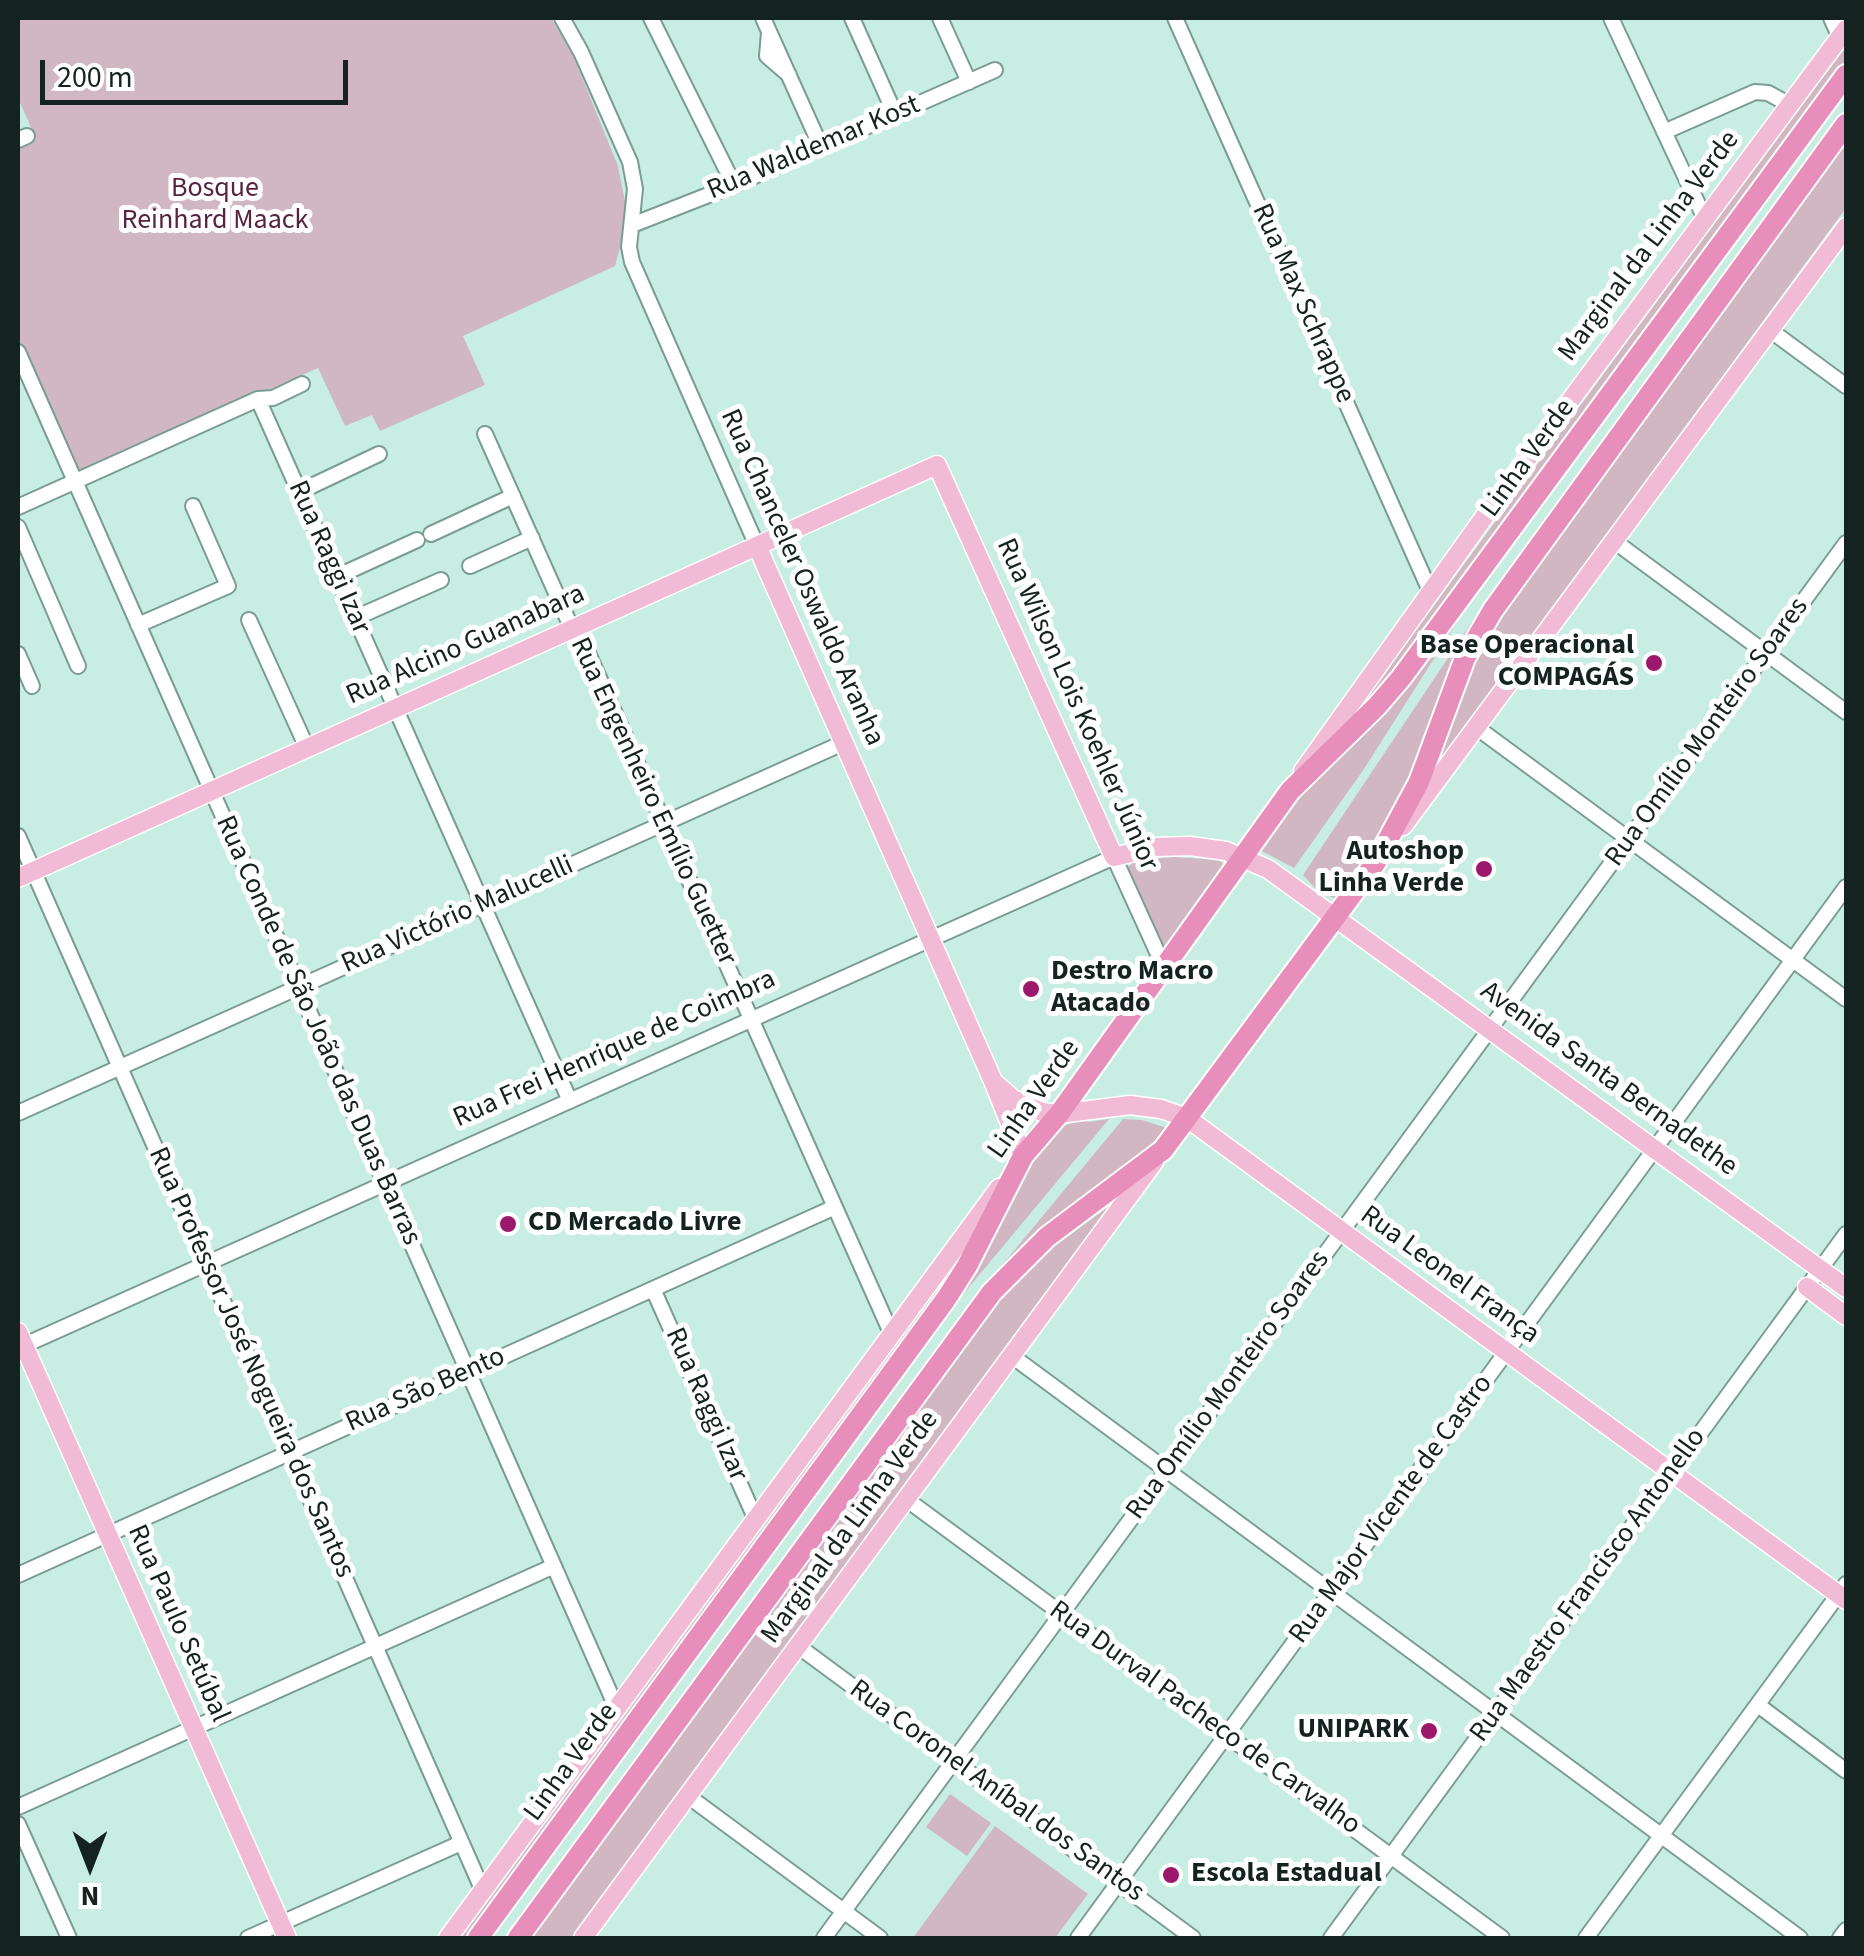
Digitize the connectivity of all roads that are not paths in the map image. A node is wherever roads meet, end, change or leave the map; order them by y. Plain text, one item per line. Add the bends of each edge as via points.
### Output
1 (562, 18) edge
2 (651, 18) edge
3 (852, 18) edge
4 (940, 18) edge
5 (1175, 18) edge
6 (1611, 18) edge
7 (1831, 18) edge
8 (766, 24) edge
9 (1843, 33) edge
10 (995, 70) dead end
11 (1846, 76) edge
12 (969, 82) junction
13 (1790, 105) junction
14 (895, 114) junction
15 (1846, 124) edge
16 (1664, 132) junction
17 (821, 147) junction
18 (734, 185) junction
19 (1705, 219) junction
20 (632, 226) junction
21 (1846, 227) edge
22 (1770, 330) junction
23 (18, 352) edge
24 (302, 384) dead end
25 (1846, 386) edge
26 (258, 400) junction
27 (485, 434) dead end
28 (380, 454) dead end
29 (937, 465) joint
30 (75, 482) junction
31 (299, 492) junction
32 (513, 496) junction
33 (193, 506) dead end
34 (18, 507) edge
35 (18, 527) edge
36 (532, 538) junction
37 (1614, 541) junction
38 (1846, 543) edge
39 (757, 546) junction
40 (470, 566) dead end
41 (336, 577) junction
42 (441, 580) dead end
43 (1430, 590) junction
44 (355, 618) junction
45 (250, 620) dead end
46 (138, 625) junction
47 (572, 629) junction
48 (1766, 653) junction
49 (18, 654) edge
50 (78, 666) dead end
51 (32, 686) dead end
52 (395, 708) junction
53 (1846, 712) edge
54 (1476, 727) junction
55 (843, 742) junction
56 (307, 748) junction
57 (211, 791) junction
58 (1290, 791) junction
59 (664, 823) junction
60 (18, 836) edge
61 (1630, 840) junction
62 (1243, 856) junction
63 (1114, 857) junction
64 (1376, 862) junction
65 (25, 874) edge
66 (1846, 887) edge
67 (482, 904) junction
68 (1336, 916) junction
69 (929, 940) junction
70 (1793, 960) junction
71 (1164, 967) junction
72 (298, 987) junction
73 (1846, 999) edge
74 (752, 1019) junction
75 (1491, 1029) junction
76 (120, 1067) junction
77 (993, 1081) junction
78 (570, 1101) junction
79 (18, 1113) edge
80 (1059, 1114) junction
81 (1187, 1118) junction
82 (1655, 1149) junction
83 (1163, 1150) junction
84 (1023, 1156) junction
85 (384, 1184) junction
86 (835, 1208) junction
87 (1342, 1231) junction
88 (1846, 1234) edge
89 (206, 1264) junction
90 (1820, 1269) junction
91 (1807, 1287) junction
92 (1846, 1288) edge
93 (654, 1289) junction
94 (1846, 1316) edge
95 (892, 1335) junction
96 (20, 1342) edge
97 (1507, 1352) junction
98 (1012, 1356) junction
99 (468, 1372) junction
100 (290, 1453) junction
101 (1167, 1470) junction
102 (1672, 1472) junction
103 (906, 1499) junction
104 (756, 1520) junction
105 (108, 1534) junction
106 (554, 1566) junction
107 (18, 1575) edge
108 (1331, 1592) junction
109 (1844, 1592) edge
110 (1062, 1614) junction
111 (375, 1646) junction
112 (798, 1646) junction
113 (1758, 1705) junction
114 (617, 1709) junction
115 (1496, 1713) junction
116 (193, 1728) junction
117 (1226, 1735) junction
118 (954, 1761) junction
119 (1846, 1771) edge
120 (688, 1796) junction
121 (18, 1807) edge
122 (18, 1824) edge
123 (1662, 1836) junction
124 (462, 1843) junction
125 (1391, 1856) junction
126 (1118, 1883) junction
127 (483, 1891) junction
128 (844, 1911) junction
129 (1846, 1930) edge
130 (284, 1931) edge
131 (69, 1938) edge
132 (248, 1938) edge
133 (448, 1938) edge
134 (478, 1938) edge
135 (518, 1938) edge
136 (583, 1938) edge
137 (824, 1938) edge
138 (880, 1938) edge
139 (1078, 1938) edge
140 (1194, 1938) edge
141 (1330, 1938) edge
142 (1502, 1938) edge
143 (1586, 1938) edge
144 (1800, 1938) edge
145 (1840, 1938) edge

1 - 20 street, Rua Chanceler Oswaldo Aranha via 630,162
2 - 18 street
3 - 14 street
4 - 12 street
5 - 43 street, Rua Max Schrappe
6 - 16 street
7 - 9 street
8 - 17 street
9 - 13 main road, Marginal da Linha Verde
10 - 12 street, Rua Waldemar Kost
11 - 58 highway, Linha Verde via 1402,678
12 - 14 street, Rua Waldemar Kost
13 - 16 street via 1755,92
13 - 19 main road, Marginal da Linha Verde
14 - 17 street, Rua Waldemar Kost
15 - 64 highway, Linha Verde via 1493,610 1465,658 1419,782
16 - 19 street
17 - 18 street, Rua Waldemar Kost
18 - 20 street, Rua Waldemar Kost
19 - 43 main road, Marginal da Linha Verde
20 - 39 street, Rua Chanceler Oswaldo Aranha via 632,262
21 - 22 main road
22 - 25 street
22 - 37 main road
23 - 30 street, Rua Conde de São João das Duas Barras
24 - 26 street
26 - 30 street
26 - 31 street, Rua Raggi Izar
27 - 32 street, Rua Engenheiro Emílio Guetter
28 - 31 street
29 - 39 main road, Rua Alcino Guanabara
29 - 63 main road, Rua Wilson Lois Koehler Júnior
30 - 34 street
30 - 46 street, Rua Conde de São João das Duas Barras
31 - 41 street, Rua Raggi Izar
32 - 36 street, Rua Engenheiro Emílio Guetter
32 - 41 street
33 - 46 street via 228,586
35 - 50 street
36 - 40 street
36 - 47 street, Rua Engenheiro Emílio Guetter
37 - 48 street
37 - 54 main road
38 - 48 street, Rua Omílio Monteiro Soares
39 - 47 main road, Rua Alcino Guanabara
39 - 55 main road, Rua Chanceler Oswaldo Aranha
41 - 44 street, Rua Raggi Izar
42 - 44 street
43 - 58 main road, Marginal da Linha Verde
44 - 52 street, Rua Raggi Izar
45 - 56 street
46 - 57 street, Rua Conde de São João das Duas Barras
47 - 52 main road, Rua Alcino Guanabara
47 - 59 street, Rua Engenheiro Emílio Guetter via 584,642
48 - 53 street
48 - 61 street, Rua Omílio Monteiro Soares
49 - 51 street
52 - 56 main road, Rua Alcino Guanabara
52 - 67 street, Rua Raggi Izar
54 - 61 street
54 - 64 main road
55 - 59 street, Rua Victório Malucelli
55 - 69 main road, Rua Chanceler Oswaldo Aranha
56 - 57 main road, Rua Alcino Guanabara
57 - 65 main road, Rua Alcino Guanabara
57 - 72 street, Rua Conde de São João das Duas Barras
58 - 62 highway, Linha Verde
59 - 67 street, Rua Victório Malucelli
59 - 74 street, Rua Engenheiro Emílio Guetter
60 - 65 street, Rua Professor José Nogueira dos Santos
61 - 70 street
61 - 75 street, Rua Omílio Monteiro Soares
62 - 63 main road, Rua Frei Henrique de Coimbra via 1171,846
62 - 68 main road, Avenida Santa Bernadethe
62 - 71 highway, Linha Verde
63 - 69 street, Rua Frei Henrique de Coimbra
63 - 71 street, Rua Wilson Lois Koehler Júnior
64 - 68 highway, Linha Verde
65 - 76 street, Rua Professor José Nogueira dos Santos
66 - 70 street, Rua Major Vicente de Castro
67 - 72 street, Rua Victório Malucelli
67 - 78 street, Rua Raggi Izar
68 - 75 main road, Avenida Santa Bernadethe
68 - 81 highway, Linha Verde
69 - 74 street, Rua Frei Henrique de Coimbra
69 - 77 main road, Rua Chanceler Oswaldo Aranha
70 - 73 street
70 - 82 street, Rua Major Vicente de Castro
71 - 80 highway, Linha Verde
72 - 76 street, Rua Victório Malucelli
72 - 85 street, Rua Conde de São João das Duas Barras
74 - 78 street, Rua Frei Henrique de Coimbra
74 - 86 street, Rua Engenheiro Emílio Guetter
75 - 82 main road, Avenida Santa Bernadethe
75 - 87 street, Rua Omílio Monteiro Soares
76 - 79 street, Rua Victório Malucelli
76 - 89 street, Rua Professor José Nogueira dos Santos
77 - 80 main road, Rua Leonel França via 1026,1107
77 - 84 main road, Rua Chanceler Oswaldo Aranha
78 - 85 street, Rua Frei Henrique de Coimbra
80 - 81 main road, Rua Leonel França via 1130,1104
80 - 84 highway, Linha Verde
81 - 83 highway, Linha Verde
81 - 87 main road, Rua Leonel França
82 - 90 main road, Avenida Santa Bernadethe
82 - 97 street, Rua Major Vicente de Castro
83 - 98 main road, Marginal da Linha Verde
83 - 135 highway, Linha Verde via 1033,1249 992,1292
84 - 95 main road
84 - 134 highway, Linha Verde via 946,1299
85 - 89 street, Rua Frei Henrique de Coimbra
85 - 99 street, Rua Conde de São João das Duas Barras
86 - 93 street, Rua São Bento
86 - 95 street, Rua Engenheiro Emílio Guetter
87 - 97 main road, Rua Leonel França
87 - 101 street, Rua Omílio Monteiro Soares
88 - 90 street, Rua Maestro Francisco Antonello
89 - 96 street, Rua Frei Henrique de Coimbra
89 - 100 street, Rua Professor José Nogueira dos Santos
90 - 91 street, Rua Maestro Francisco Antonello
90 - 92 main road, Avenida Santa Bernadethe
91 - 94 main road
91 - 102 street, Rua Maestro Francisco Antonello
93 - 99 street, Rua São Bento
93 - 104 street, Rua Raggi Izar
95 - 104 main road
96 - 105 main road, Rua Paulo Setúbal
97 - 102 main road, Rua Leonel França
97 - 108 street, Rua Major Vicente de Castro
98 - 101 street
98 - 103 main road, Marginal da Linha Verde
99 - 100 street, Rua São Bento
99 - 106 street, Rua Conde de São João das Duas Barras
100 - 105 street, Rua São Bento
100 - 111 street, Rua Professor José Nogueira dos Santos
101 - 108 street
101 - 110 street, Rua Omílio Monteiro Soares
102 - 109 main road, Rua Leonel França
102 - 115 street, Rua Maestro Francisco Antonello
103 - 110 street, Rua Durval Pacheco de Carvalho
103 - 112 main road, Marginal da Linha Verde
104 - 114 main road
105 - 107 street, Rua São Bento
105 - 116 main road, Rua Paulo Setúbal
106 - 111 street
106 - 114 street, Rua Conde de São João das Duas Barras
108 - 115 street
108 - 117 street, Rua Major Vicente de Castro
109 - 113 street
110 - 117 street, Rua Durval Pacheco de Carvalho
110 - 118 street, Rua Omílio Monteiro Soares
111 - 116 street
111 - 124 street, Rua Professor José Nogueira dos Santos
112 - 118 street, Rua Coronel Aníbal dos Santos
112 - 120 main road, Marginal da Linha Verde
113 - 119 street
113 - 123 street
114 - 127 main road
115 - 123 street
115 - 125 street, Rua Maestro Francisco Antonello
116 - 121 street
116 - 130 main road, Rua Paulo Setúbal
117 - 125 street, Rua Durval Pacheco de Carvalho
117 - 126 street, Rua Major Vicente de Castro
118 - 126 street, Rua Coronel Aníbal dos Santos
118 - 128 street, Rua Omílio Monteiro Soares
120 - 128 street
120 - 136 main road, Marginal da Linha Verde
122 - 131 street
123 - 143 street
123 - 144 street
124 - 127 street, Rua Professor José Nogueira dos Santos
124 - 130 street
125 - 141 street, Rua Maestro Francisco Antonello
125 - 142 street, Rua Durval Pacheco de Carvalho
126 - 139 street, Rua Major Vicente de Castro
126 - 140 street, Rua Coronel Aníbal dos Santos
127 - 133 main road
128 - 137 street, Rua Omílio Monteiro Soares
128 - 138 street
129 - 145 street
130 - 132 street

